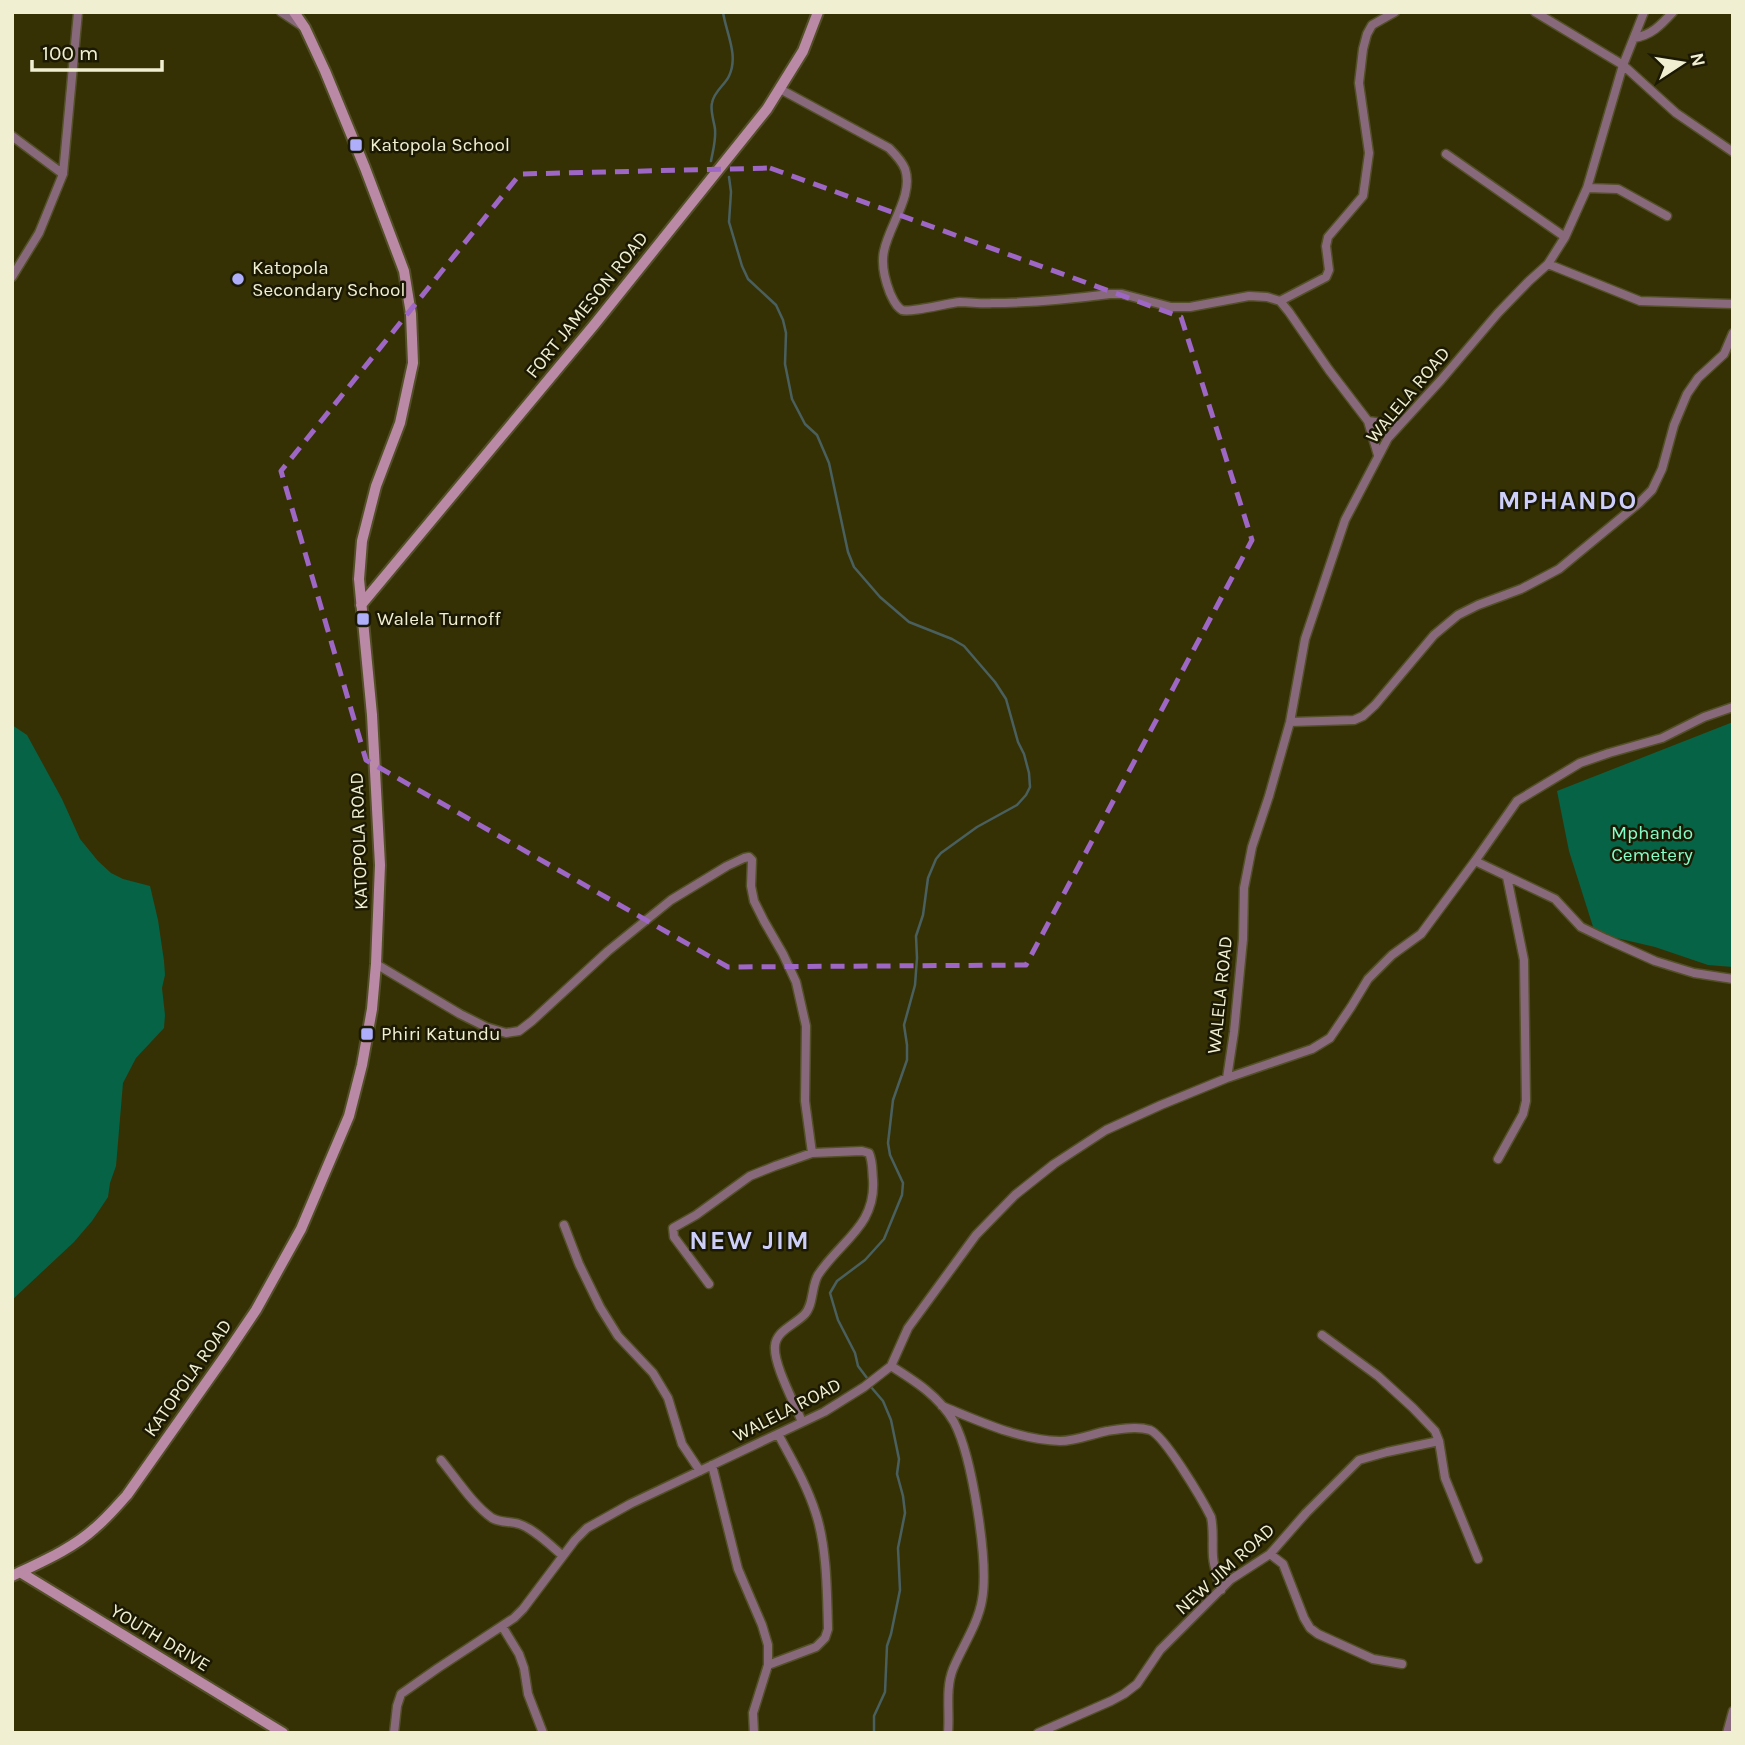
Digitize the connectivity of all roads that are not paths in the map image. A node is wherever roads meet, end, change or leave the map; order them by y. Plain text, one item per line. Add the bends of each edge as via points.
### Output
1 (78, 12) edge
2 (281, 12) edge
3 (294, 12) edge
4 (818, 12) edge
5 (1395, 12) edge
6 (1535, 12) edge
7 (1644, 12) edge
8 (1674, 12) edge
9 (305, 28) junction
10 (1633, 38) junction
11 (1623, 65) junction
12 (780, 89) junction
13 (12, 136) edge
14 (1733, 152) edge
15 (1446, 154) dead end
16 (63, 174) junction
17 (1587, 188) junction
18 (1667, 216) dead end
19 (1565, 237) junction
20 (1548, 264) junction
21 (12, 277) edge
22 (1280, 301) junction
23 (1733, 304) edge
24 (1733, 332) edge
25 (1368, 421) junction
26 (1398, 425) junction
27 (1378, 454) junction
28 (361, 605) junction
29 (1733, 707) edge
30 (1290, 722) junction
31 (1475, 862) junction
32 (1507, 877) junction
33 (376, 964) junction
34 (1733, 979) edge
35 (1227, 1078) junction
36 (812, 1153) junction
37 (1498, 1159) dead end
38 (564, 1225) dead end
39 (709, 1284) dead end
40 (1322, 1335) dead end
41 (891, 1366) junction
42 (942, 1406) junction
43 (802, 1422) junction
44 (778, 1434) junction
45 (1439, 1441) junction
46 (441, 1460) dead end
47 (712, 1465) junction
48 (700, 1471) junction
49 (1270, 1554) junction
50 (563, 1556) junction
51 (1478, 1559) dead end
52 (16, 1574) edge
53 (1221, 1590) junction
54 (502, 1626) junction
55 (1402, 1664) dead end
56 (768, 1665) junction
57 (1733, 1711) edge
58 (284, 1733) edge
59 (394, 1733) edge
60 (543, 1733) edge
61 (754, 1733) edge
62 (948, 1733) edge
63 (1038, 1733) edge
64 (1727, 1733) edge

1 - 16 street
2 - 9 street
3 - 9 street, KATOPOLA ROAD
4 - 12 street, FORT JAMESON ROAD via 803,51
5 - 22 street via 1372,25 1363,48 1359,83 1369,153 1363,196 1328,237 1326,277
6 - 11 street
7 - 10 street, WALELA ROAD
8 - 10 street via 1656,30
9 - 28 street, KATOPOLA ROAD via 404,271 411,314 413,363 400,423 376,486 362,541
10 - 11 street, WALELA ROAD
11 - 14 street via 1676,113
11 - 17 street, WALELA ROAD
12 - 22 street via 889,148 901,161 907,183 883,265 894,303 902,310 1110,294 1171,307 1249,296
12 - 28 street, FORT JAMESON ROAD via 594,325
13 - 16 street
15 - 19 street
16 - 21 street via 39,233
17 - 18 street via 1618,189
17 - 19 street, WALELA ROAD
19 - 20 street, WALELA ROAD
20 - 23 street via 1640,301
20 - 26 street, WALELA ROAD
22 - 25 street
24 - 30 street via 1724,355 1687,394 1662,469 1639,503 1559,569 1458,615 1434,635 1363,716
25 - 26 street
25 - 27 street
26 - 27 street, WALELA ROAD
27 - 30 street, WALELA ROAD via 1345,520 1325,576 1305,639
28 - 33 street, KATOPOLA ROAD via 380,865
29 - 31 street via 1662,738 1580,763 1517,801
30 - 35 street, WALELA ROAD via 1244,888 1243,940
31 - 32 street
31 - 35 street via 1421,933 1368,979 1330,1038 1312,1049
32 - 34 street via 1555,899 1581,927 1606,939 1655,961
32 - 37 street via 1524,960 1525,1101 1523,1114
33 - 36 street via 486,1027 519,1031 671,900 749,857 754,901 796,982 806,1026 805,1101
33 - 52 street, KATOPOLA ROAD via 372,1009 349,1116 300,1229 256,1310 111,1513 69,1547
35 - 41 street, WALELA ROAD via 1106,1130 1015,1195 951,1267 908,1328
36 - 39 street via 750,1176 673,1228 674,1237
36 - 43 street via 869,1153 874,1194 867,1215 818,1276 805,1315 777,1337 775,1354
38 - 48 street via 600,1307 618,1336 653,1373 668,1398 682,1444
40 - 45 street via 1378,1376 1435,1431
41 - 42 street via 920,1384
41 - 43 street, WALELA ROAD
42 - 53 street via 1048,1440 1135,1428 1152,1431 1211,1517 1213,1558
42 - 62 street via 954,1422 969,1468 983,1576 982,1602 948,1687
43 - 44 street, WALELA ROAD
44 - 47 street, WALELA ROAD
44 - 56 street via 817,1515 826,1568 828,1629 816,1647
45 - 49 street, NEW JIM ROAD via 1359,1460
45 - 51 street via 1446,1478
46 - 50 street via 492,1518 528,1528
47 - 48 street, WALELA ROAD
47 - 56 street via 738,1569 768,1645
48 - 50 street, WALELA ROAD via 587,1528
49 - 53 street, NEW JIM ROAD
49 - 55 street via 1283,1564 1310,1628 1373,1659
50 - 54 street, WALELA ROAD via 523,1609
52 - 58 street, YOUTH DRIVE
53 - 63 street, NEW JIM ROAD via 1160,1650 1137,1684 1111,1701
54 - 59 street, WALELA ROAD via 401,1694
54 - 60 street via 519,1654
56 - 61 street via 753,1713
57 - 64 street

